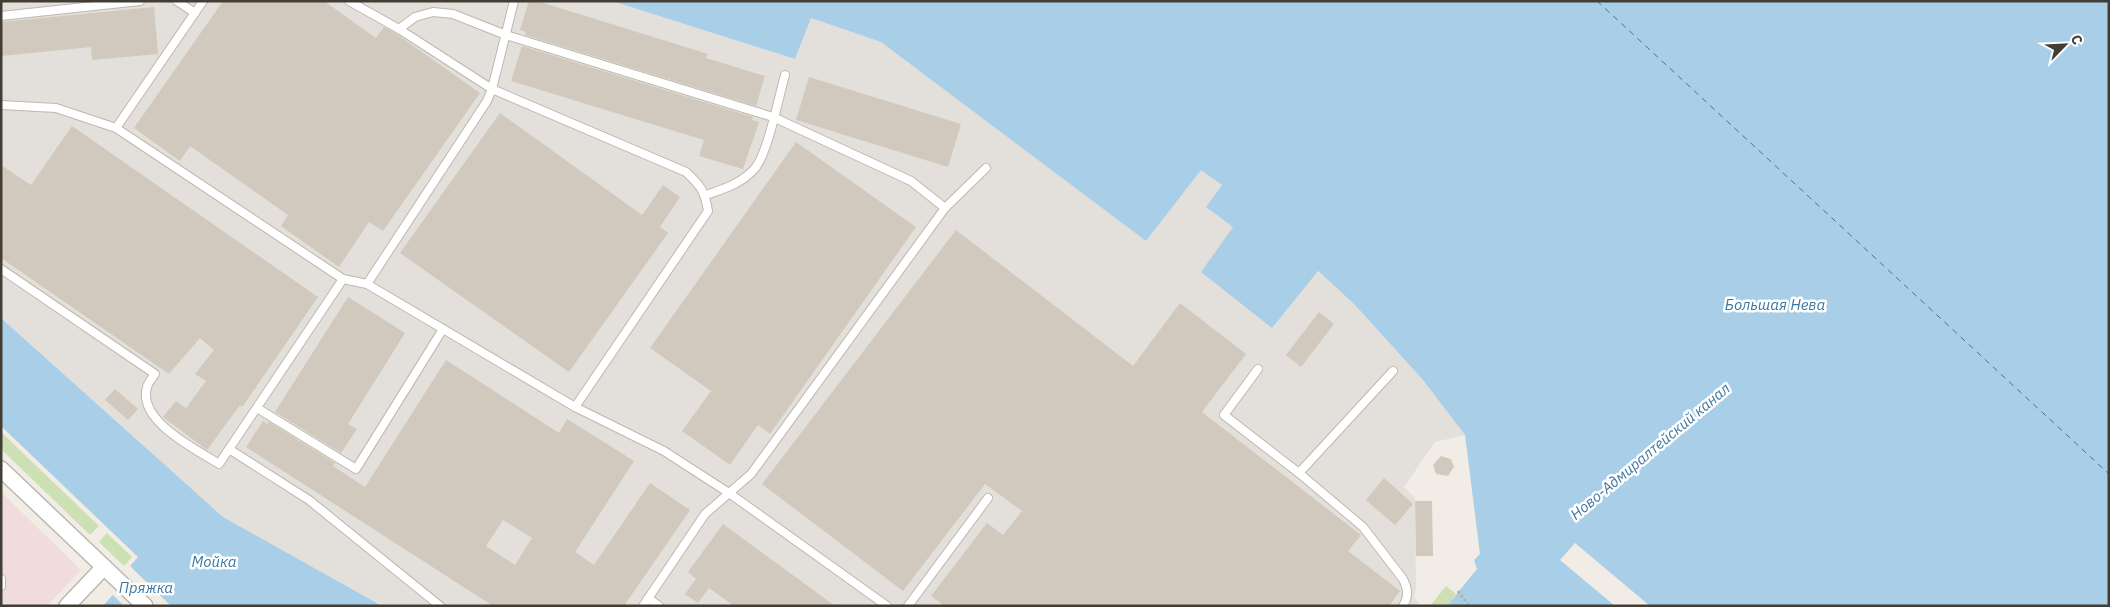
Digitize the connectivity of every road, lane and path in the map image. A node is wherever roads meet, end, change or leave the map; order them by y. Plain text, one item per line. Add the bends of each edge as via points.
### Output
1 (140, 1) edge
2 (177, 1) edge
3 (203, 1) edge
4 (348, 1) edge
5 (514, 1) edge
6 (195, 13) junction
7 (1, 16) edge
8 (398, 29) junction
9 (506, 35) junction
10 (785, 75) dead end
11 (492, 89) junction
12 (1, 104) edge
13 (773, 117) junction
14 (116, 128) junction
15 (986, 168) dead end
16 (706, 195) junction
17 (945, 208) junction
18 (1, 269) edge
19 (343, 279) junction
20 (367, 284) junction
21 (444, 329) junction
22 (1258, 369) dead end
23 (1394, 371) dead end
24 (575, 407) junction
25 (257, 408) junction
26 (229, 448) junction
27 (1, 469) edge
28 (1299, 473) junction
29 (729, 493) junction
30 (988, 498) dead end
31 (104, 567) junction
32 (1, 578) edge
33 (1, 586) edge
34 (1458, 591) dead end
35 (648, 598) junction
36 (68, 606) edge
37 (145, 606) edge
38 (440, 606) edge
39 (643, 606) edge
40 (659, 606) edge
41 (887, 606) edge
42 (908, 606) edge
43 (1403, 606) edge
44 (1469, 606) edge

1 - 7 lane
2 - 6 lane
3 - 6 lane
4 - 8 lane
5 - 9 lane
6 - 14 lane
8 - 9 lane via 415,17 433,12 453,14
8 - 11 lane
9 - 11 lane
9 - 13 lane
10 - 13 lane
11 - 16 lane via 686,172
11 - 20 lane
12 - 14 lane via 56,108
13 - 16 lane via 756,166 732,186
13 - 17 lane via 911,181
14 - 19 lane
15 - 17 lane
16 - 24 lane via 708,211
17 - 29 lane via 751,474
18 - 26 lane via 155,374 147,387 147,399 153,415 168,431 219,464
19 - 20 lane
19 - 25 lane
20 - 21 lane
21 - 24 lane
21 - 25 lane via 356,469
22 - 28 lane via 1224,415
23 - 28 lane
24 - 29 lane via 664,451
25 - 26 lane
26 - 38 lane via 309,500
27 - 31 street
28 - 43 lane via 1363,527 1408,588 1408,598
29 - 35 lane via 706,514
29 - 41 lane
30 - 42 lane
31 - 36 street
31 - 37 street
32 - 33 lane
34 - 44 path
35 - 39 lane
35 - 40 lane

